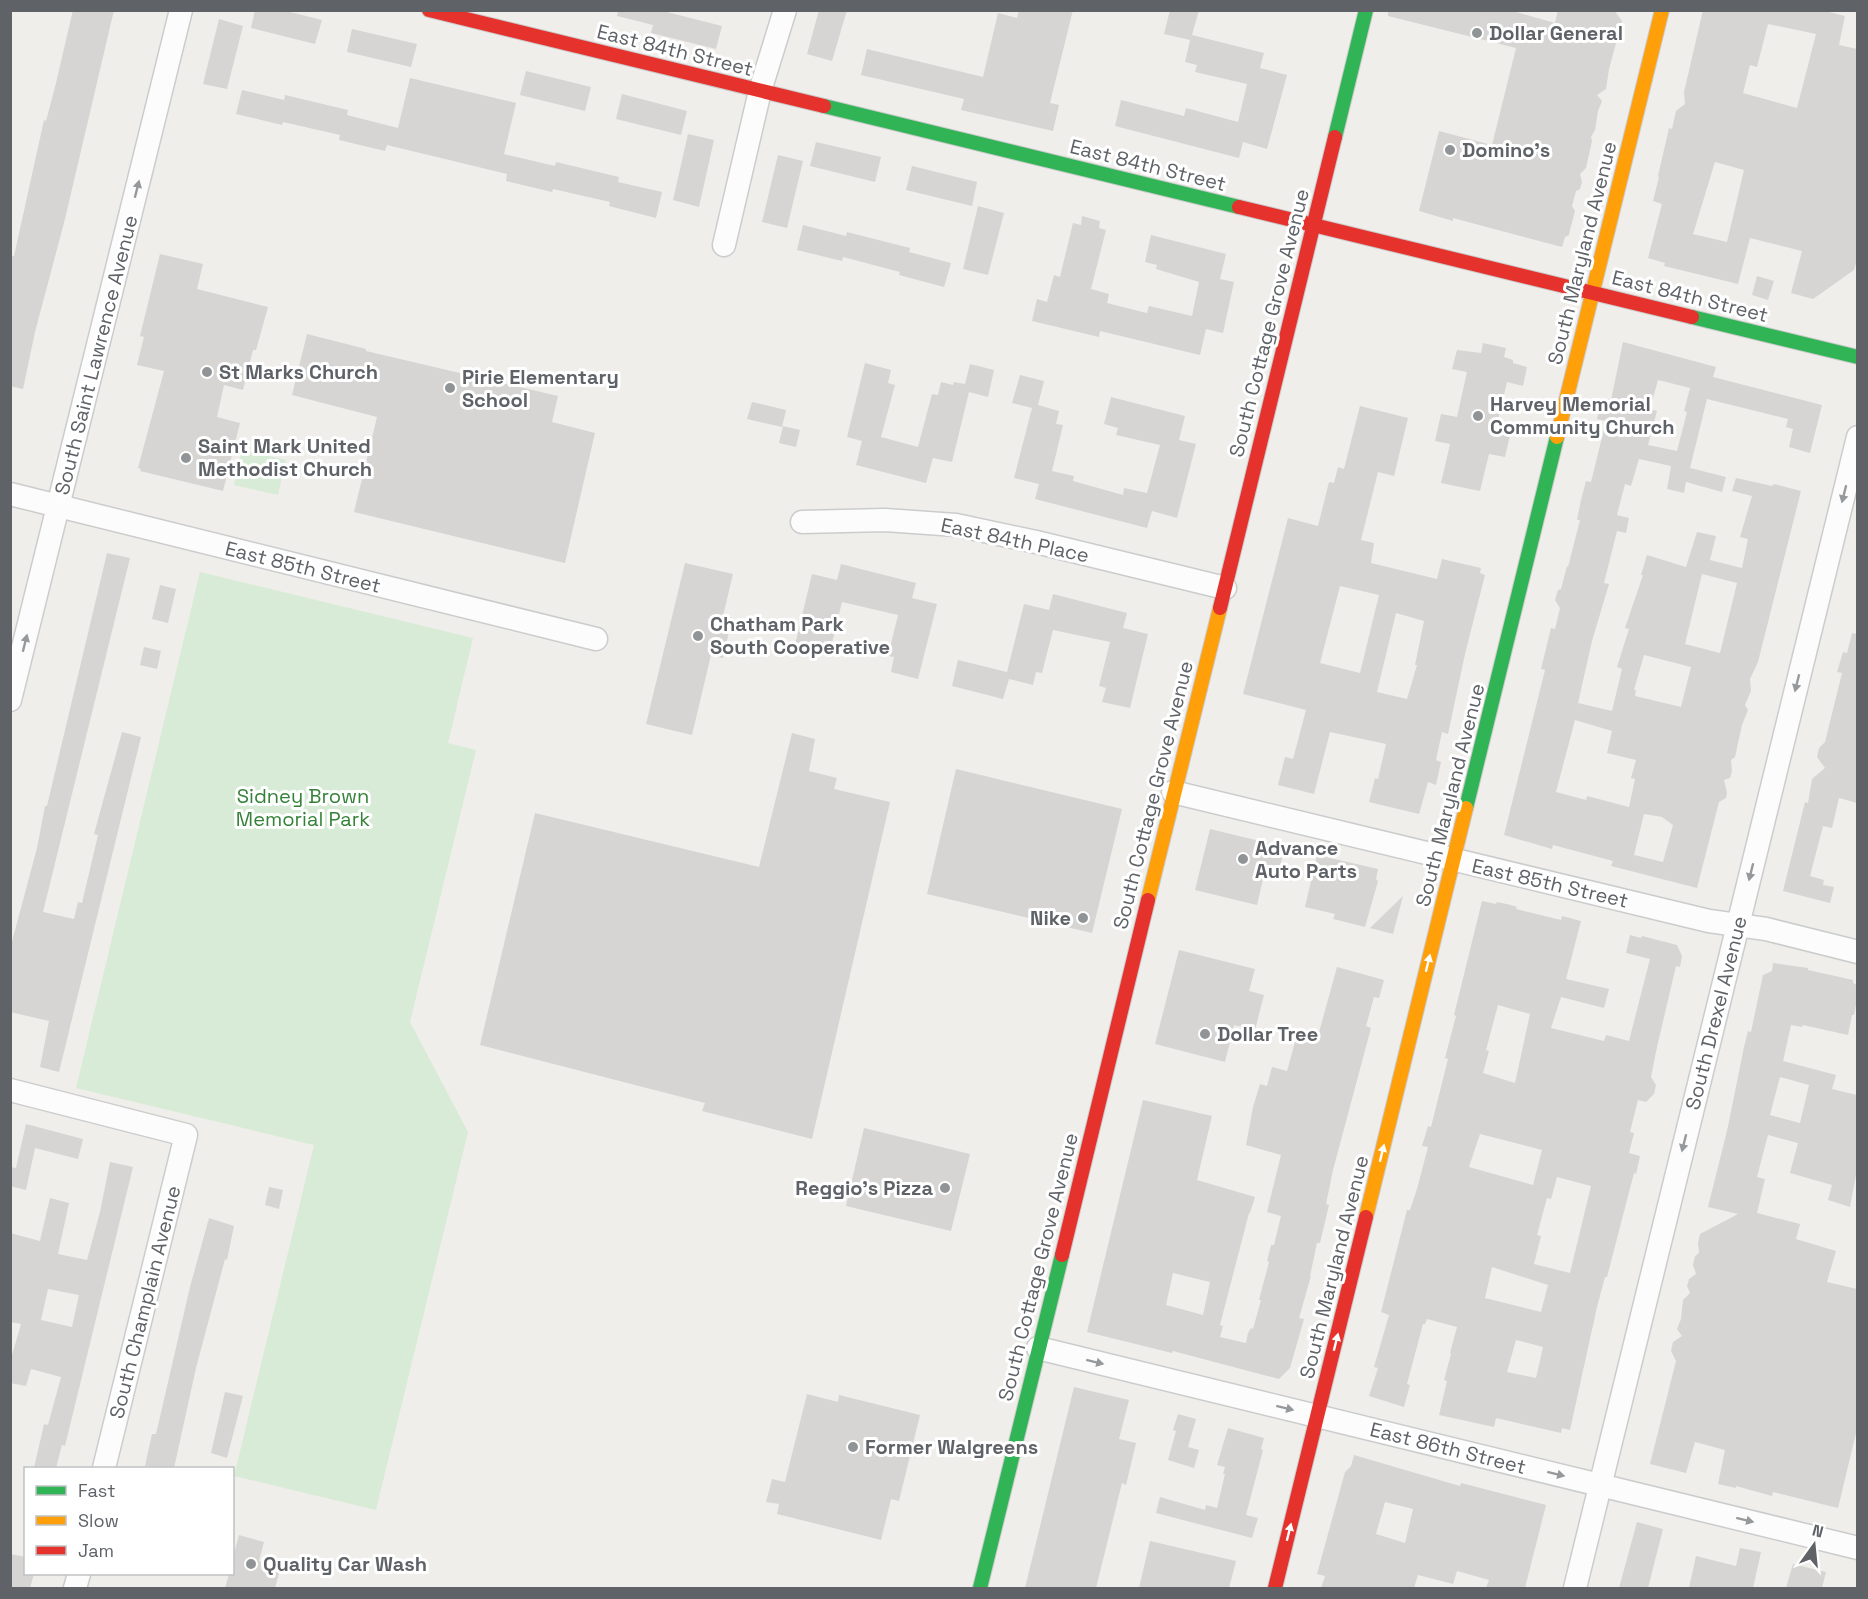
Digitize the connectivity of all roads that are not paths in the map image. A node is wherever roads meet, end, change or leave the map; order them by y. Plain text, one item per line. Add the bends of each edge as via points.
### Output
1 (181, 10) edge
2 (429, 10) edge
3 (785, 10) edge
4 (1366, 10) edge
5 (1662, 10) edge
6 (760, 91) junction
7 (1313, 225) junction
8 (724, 245) dead end
9 (1593, 293) junction
10 (1857, 357) edge
11 (1857, 437) edge
12 (10, 494) edge
13 (58, 506) junction
14 (802, 522) dead end
15 (1225, 588) junction
16 (596, 639) dead end
17 (10, 700) edge
18 (1173, 792) junction
19 (1454, 860) junction
20 (1738, 925) junction
21 (1857, 952) edge
22 (10, 1090) edge
23 (1038, 1348) junction
24 (1317, 1416) junction
25 (104, 1467) edge
26 (1600, 1485) junction
27 (1857, 1548) edge
28 (980, 1588) edge
29 (1275, 1588) edge
30 (1575, 1588) edge

13 -> 1 street, South Saint Lawrence Avenue
2 - 6 street, East 84th Street
3 - 6 street
4 - 7 street, South Cottage Grove Avenue
5 - 9 street, South Maryland Avenue
6 - 7 street, East 84th Street
6 - 8 street
7 - 9 street, East 84th Street
7 - 15 street, South Cottage Grove Avenue
9 - 10 street, East 84th Street
9 - 19 street, South Maryland Avenue
11 -> 20 street, South Drexel Avenue
12 - 13 street, East 85th Street
13 - 16 street, East 85th Street
17 -> 13 street, South Saint Lawrence Avenue
14 - 15 street, East 84th Place via 885,520 956,525
15 - 18 street, South Cottage Grove Avenue
18 - 19 street, East 85th Street
18 - 23 street, South Cottage Grove Avenue
19 - 20 street, East 85th Street
24 -> 19 street, South Maryland Avenue
20 - 21 street, East 85th Street
20 -> 26 street, South Drexel Avenue
22 - 25 street, South Champlain Avenue via 186,1135
23 -> 24 street, East 86th Street
23 - 28 street, South Cottage Grove Avenue
24 -> 26 street, East 86th Street
29 -> 24 street, South Maryland Avenue
26 -> 27 street, East 86th Street
26 - 30 street, South Drexel Avenue

